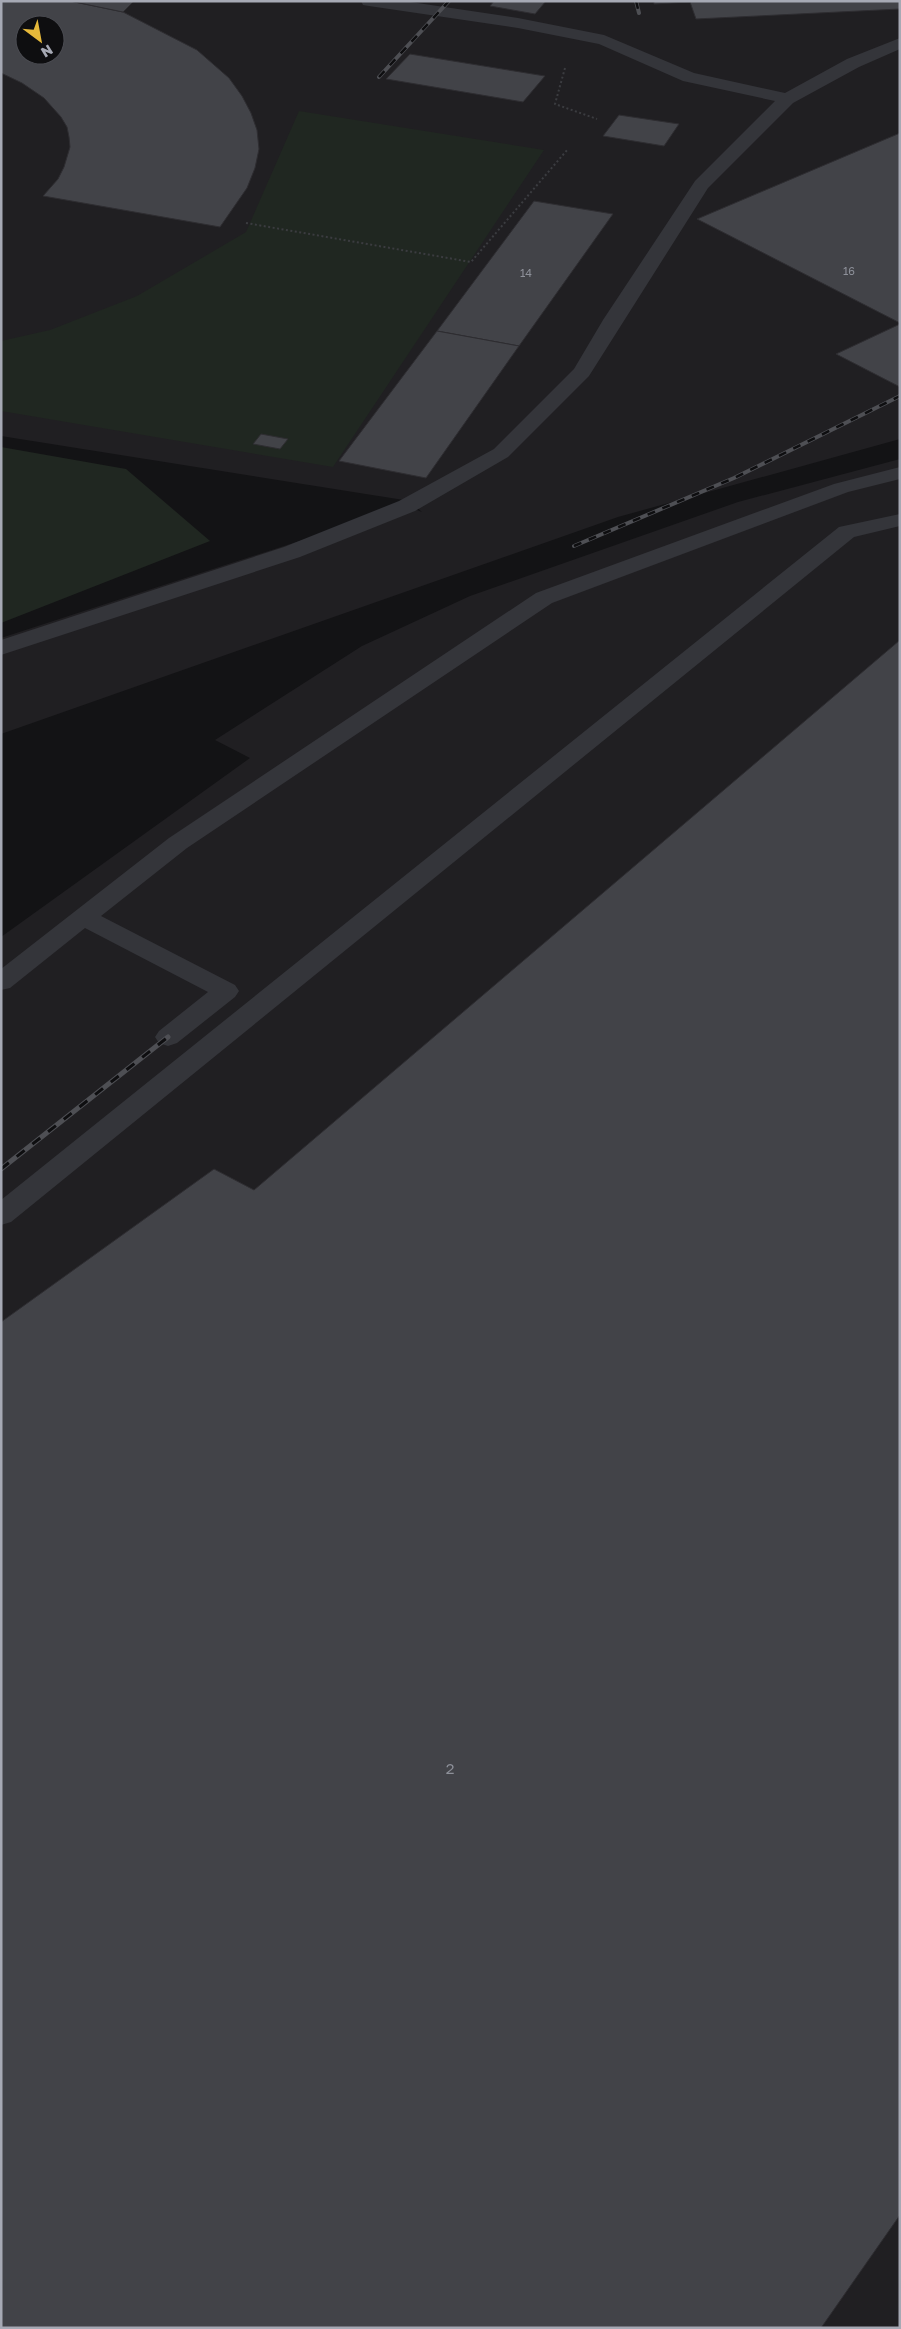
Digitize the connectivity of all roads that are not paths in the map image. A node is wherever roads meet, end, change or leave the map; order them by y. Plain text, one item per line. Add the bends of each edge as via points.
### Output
1 (370, 1) edge
2 (900, 43) edge
3 (786, 100) junction
4 (900, 473) edge
5 (900, 520) edge
6 (1, 648) edge
7 (83, 917) junction
8 (1, 982) edge
9 (168, 1037) dead end
10 (1, 1215) edge

1 - 3 street via 518,23 604,40 689,77
2 - 3 street via 852,63
3 - 6 street via 701,185 582,372 501,453 406,506 292,552
4 - 7 street via 841,488 544,598 178,842
5 - 10 street via 847,532
7 - 8 street
7 - 9 street via 226,991

